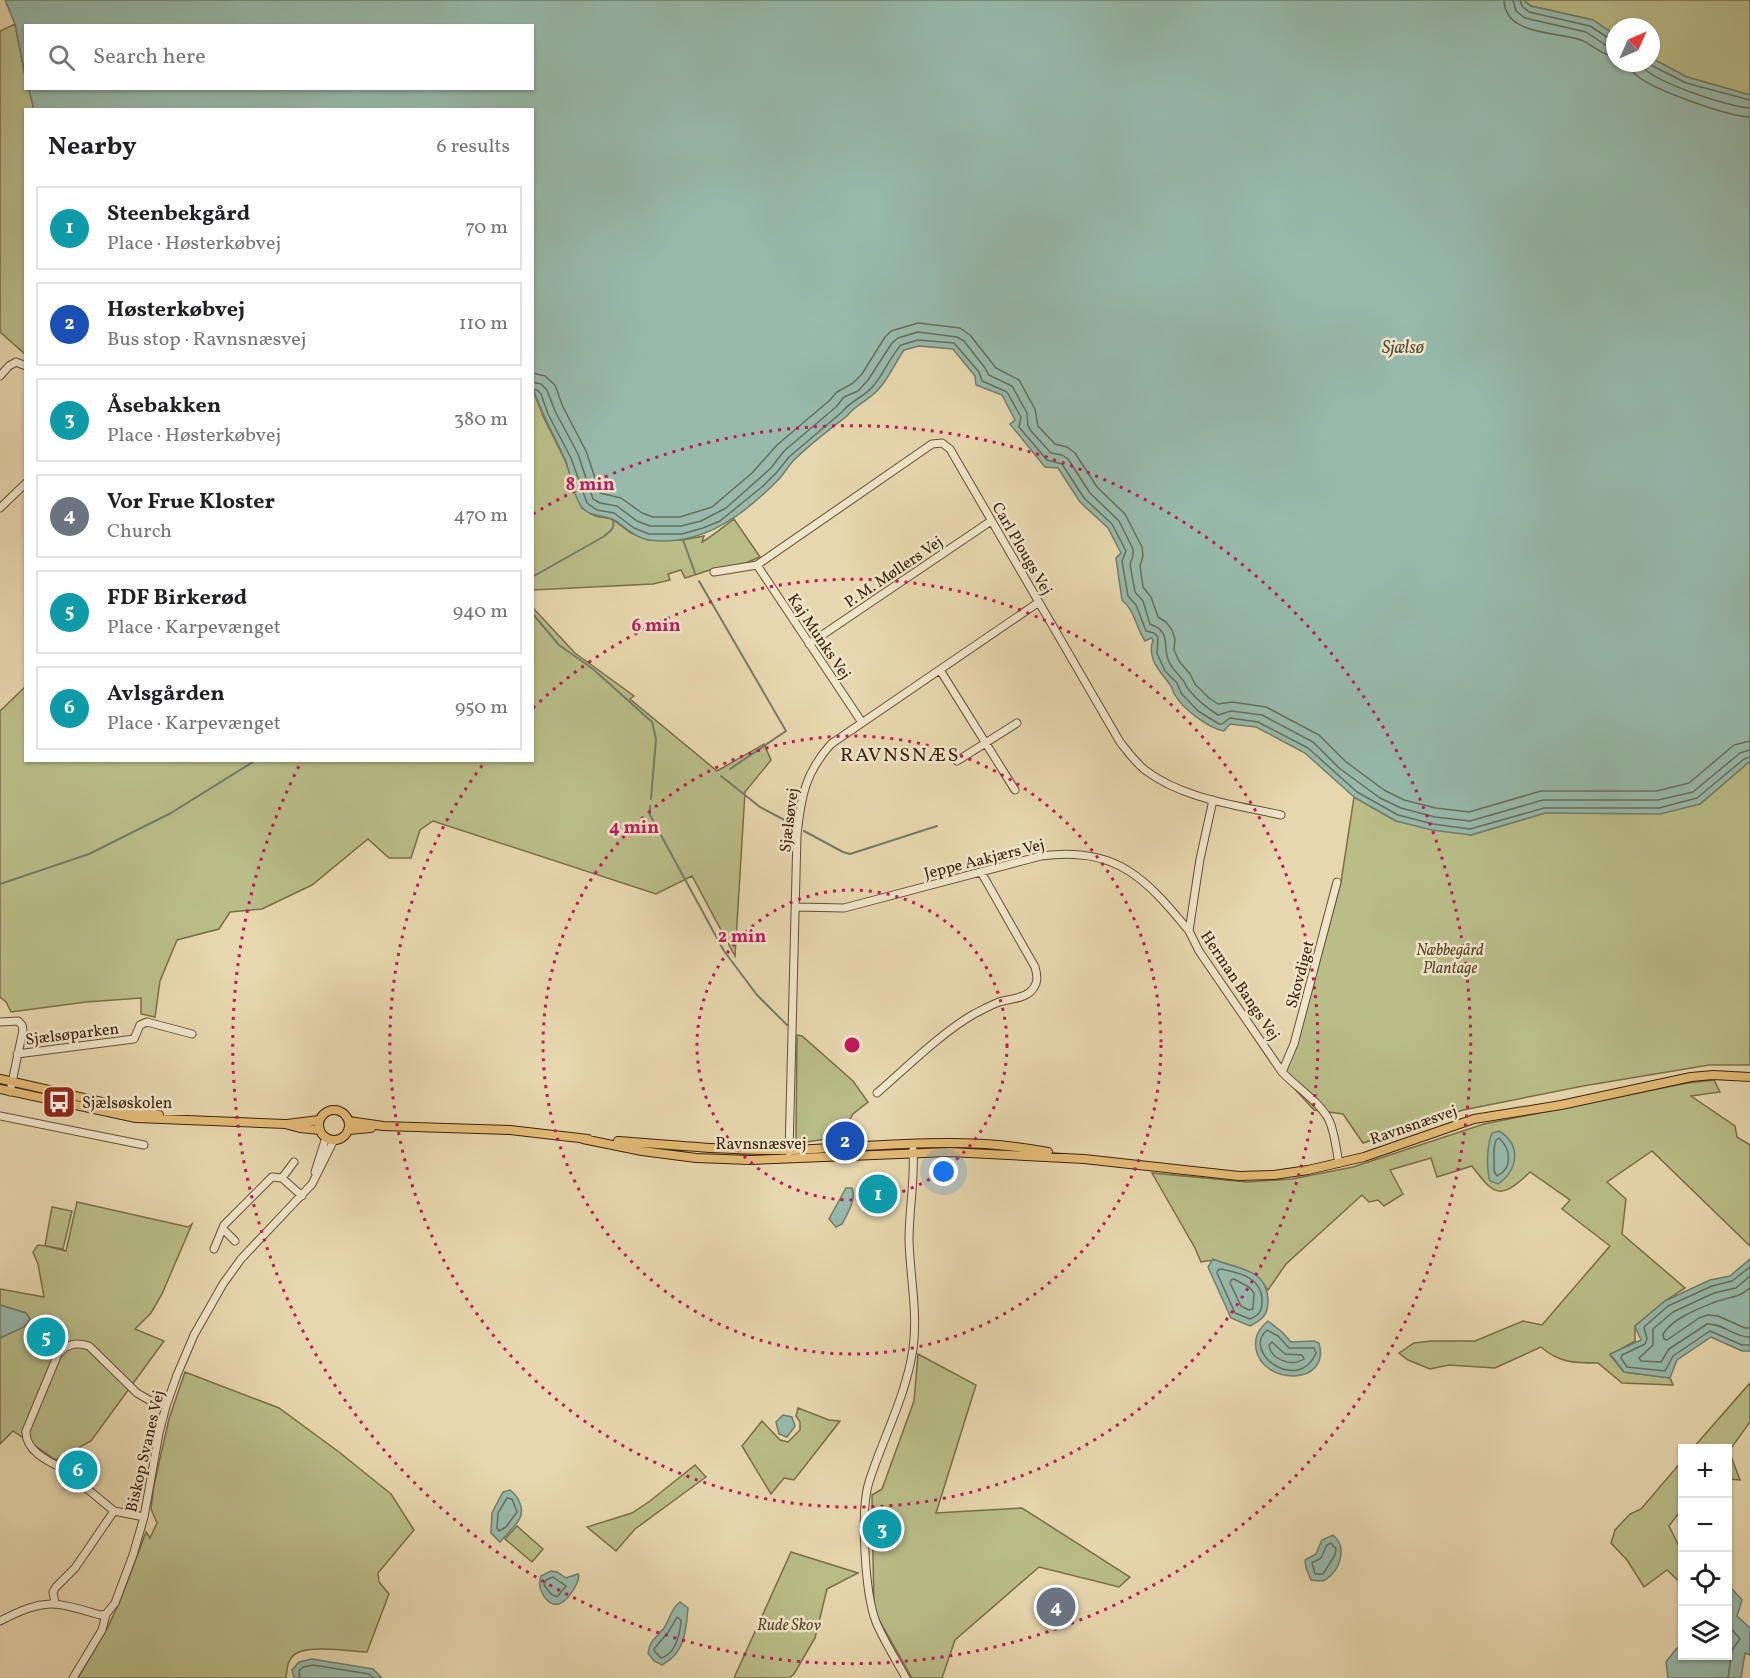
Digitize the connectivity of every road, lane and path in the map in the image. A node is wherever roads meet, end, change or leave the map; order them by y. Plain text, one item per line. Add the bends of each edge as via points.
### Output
1 (24, 365) edge
2 (0, 376) edge
3 (24, 485) edge
4 (0, 508) edge
5 (991, 521) junction
6 (757, 565) junction
7 (714, 572) dead end
8 (1039, 602) junction
9 (809, 644) junction
10 (940, 670) junction
11 (861, 721) junction
12 (1017, 723) dead end
13 (986, 742) junction
14 (957, 760) dead end
15 (1016, 790) dead end
16 (1213, 800) junction
17 (1281, 815) dead end
18 (981, 872) junction
19 (1337, 882) dead end
20 (795, 907) junction
21 (1189, 932) junction
22 (0, 1022) edge
23 (192, 1034) dead end
24 (17, 1054) junction
25 (1282, 1072) junction
26 (1750, 1077) edge
27 (0, 1078) edge
28 (11, 1081) junction
29 (0, 1089) edge
30 (10, 1092) junction
31 (877, 1093) dead end
32 (0, 1116) edge
33 (180, 1120) junction
34 (320, 1125) junction
35 (348, 1126) junction
36 (330, 1139) junction
37 (583, 1139) junction
38 (144, 1145) dead end
39 (913, 1149) junction
40 (789, 1150) junction
41 (789, 1160) junction
42 (294, 1162) dead end
43 (1339, 1163) junction
44 (282, 1178) junction
45 (302, 1196) junction
46 (223, 1229) junction
47 (235, 1241) dead end
48 (214, 1249) dead end
49 (166, 1406) junction
50 (114, 1511) junction
51 (144, 1517) junction
52 (55, 1603) junction
53 (106, 1614) junction
54 (0, 1620) edge
55 (73, 1678) edge
56 (906, 1678) edge

1 - 2 street via 16,362
3 - 4 street
5 - 6 street, Carl Plougs Vej via 950,449 937,443
5 - 8 street, Carl Plougs Vej
5 - 9 street, P. M. Møllers Vej
6 - 7 street, Carl Plougs Vej
6 - 9 street, Kaj Munks Vej
8 - 10 street, Sjælsøvej
8 - 16 street, Carl Plougs Vej via 1132,757 1159,779
9 - 11 street, Kaj Munks Vej
10 - 11 street, Sjælsøvej
10 - 13 street
11 - 20 street, Sjælsøvej via 817,759 807,779 797,835
12 - 13 street
13 - 14 street
13 - 15 street
16 - 17 street, Carl Plougs Vej
16 - 21 street, Herman Bangs Vej
18 - 20 street, Jeppe Aakjærs Vej via 844,908
18 - 21 street, Jeppe Aakjærs Vej via 1063,853 1102,858 1117,863 1150,887
18 - 31 street via 1035,967 1036,984 1026,995 973,1014
19 - 25 street, Skovdiget via 1294,1044
20 - 40 street, Sjælsøvej
21 - 25 street, Herman Bangs Vej
22 - 24 street via 12,1020 22,1025
23 - 24 street, Sjælsøparken via 147,1022 140,1025 134,1039
24 - 28 street
25 - 43 street, Herman Bangs Vej via 1328,1119
26 - 43 main road, Ravnsnæsvej via 1691,1077 1474,1119
27 - 28 main road
28 - 30 street
28 - 33 main road
29 - 30 main road
30 - 33 main road via 136,1118
32 - 38 street
33 - 34 main road
34 - 35 main road via 324,1113 332,1110 340,1111
34 - 36 main road
35 - 36 main road via 343,1137
35 - 37 main road, Ravnsnæsvej via 494,1129
36 - 45 street, Biskop Svanes Vej
37 - 40 main road, Ravnsnæsvej
37 - 41 main road, Ravnsnæsvej via 696,1158
39 - 40 main road, Ravnsnæsvej
39 - 41 main road, Ravnsnæsvej
39 - 43 main road, Ravnsnæsvej via 1084,1159 1239,1176 1296,1172
39 - 56 street via 909,1239 914,1347 868,1484 864,1513 870,1601 876,1622
40 - 41 street, Sjælsøvej
42 - 44 street
44 - 45 street
44 - 46 street via 272,1177
45 - 49 street, Biskop Svanes Vej via 255,1243 224,1284 194,1335
46 - 47 street
46 - 48 street
49 - 50 street via 137,1393 89,1346 72,1344 58,1354 26,1439 29,1447 62,1468
49 - 51 street, Biskop Svanes Vej
50 - 51 street
50 - 52 street via 75,1568 56,1587
51 - 53 street, Biskop Svanes Vej via 122,1586
52 - 53 street
52 - 54 street via 28,1606
53 - 55 street, Biskop Svanes Vej via 102,1630

